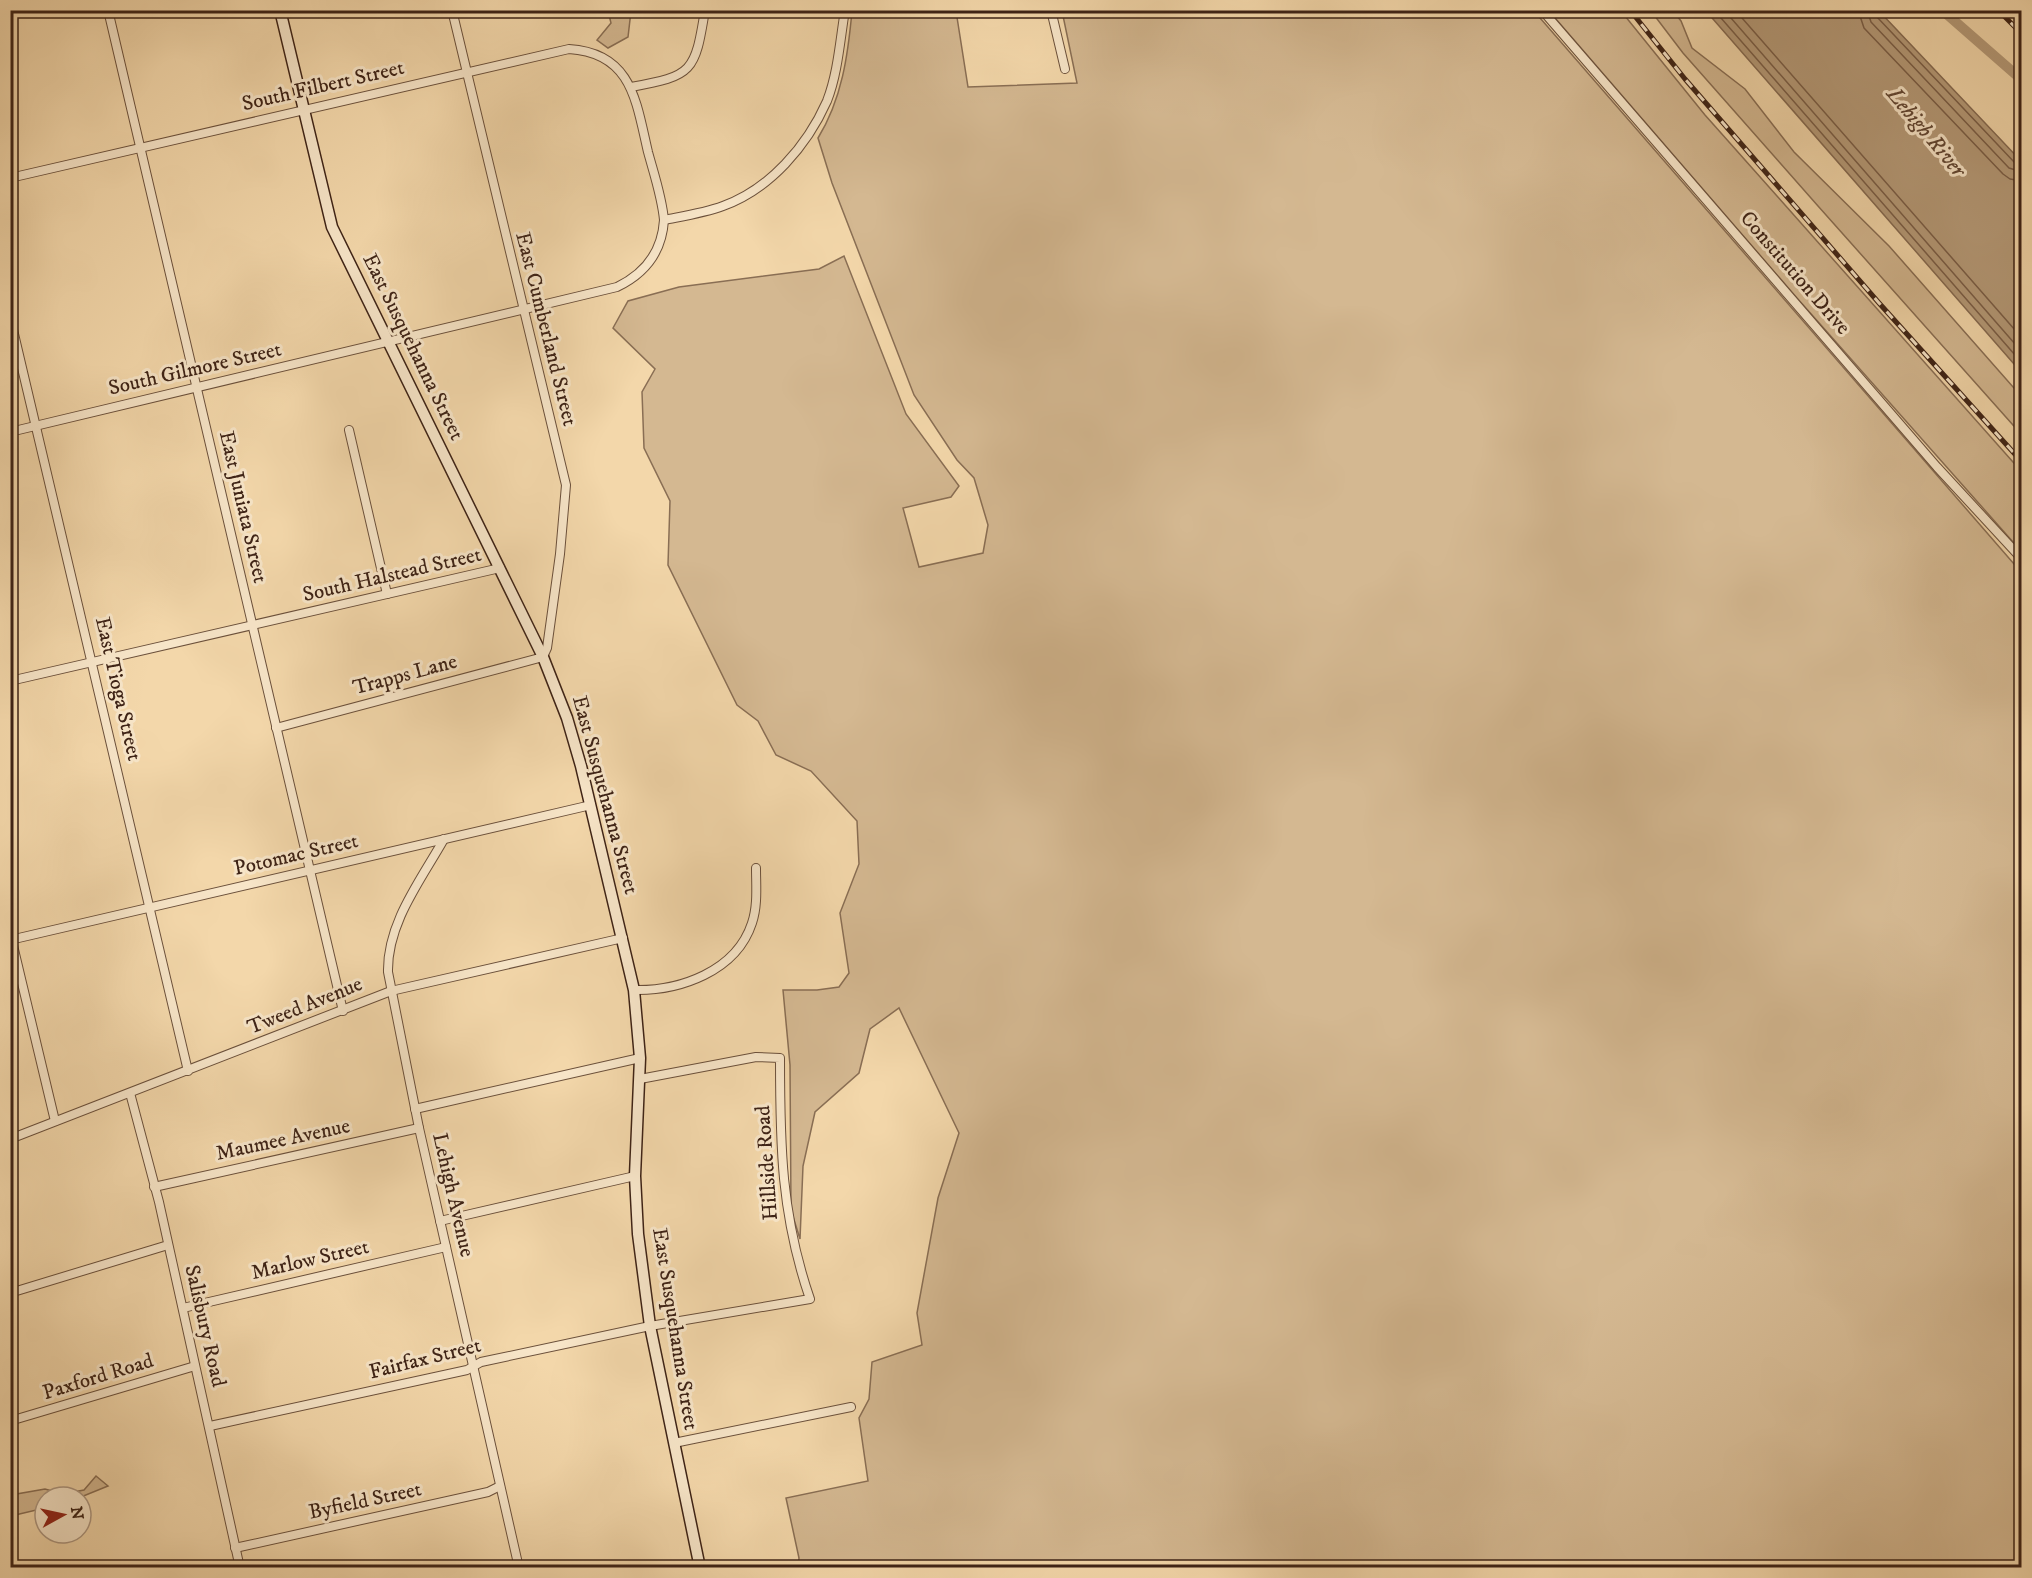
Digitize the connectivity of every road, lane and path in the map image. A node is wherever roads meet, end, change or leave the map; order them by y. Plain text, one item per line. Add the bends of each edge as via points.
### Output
1 (108, 10) edge
2 (280, 10) edge
3 (452, 10) edge
4 (705, 10) edge
5 (844, 10) edge
6 (1051, 10) edge
7 (1542, 10) edge
8 (1065, 69) dead end
9 (466, 70) junction
10 (631, 87) junction
11 (303, 110) junction
12 (140, 148) junction
13 (10, 178) edge
14 (664, 220) junction
15 (523, 310) junction
16 (10, 317) edge
17 (389, 343) junction
18 (197, 387) junction
19 (36, 426) junction
20 (349, 430) dead end
21 (10, 432) edge
22 (2022, 559) edge
23 (500, 568) junction
24 (387, 594) junction
25 (253, 626) junction
26 (543, 657) junction
27 (94, 663) junction
28 (10, 681) edge
29 (276, 728) junction
30 (591, 805) junction
31 (444, 839) junction
32 (756, 868) dead end
33 (310, 870) junction
34 (151, 909) junction
35 (623, 938) junction
36 (11, 939) edge
37 (634, 990) junction
38 (391, 991) junction
39 (343, 1011) junction
40 (640, 1058) junction
41 (188, 1071) junction
42 (640, 1079) junction
43 (130, 1093) junction
44 (415, 1109) junction
45 (55, 1121) junction
46 (419, 1128) junction
47 (10, 1139) edge
48 (636, 1176) junction
49 (154, 1187) junction
50 (440, 1221) junction
51 (168, 1245) junction
52 (446, 1247) junction
53 (10, 1293) edge
54 (810, 1299) joint
55 (183, 1308) junction
56 (650, 1326) junction
57 (195, 1366) junction
58 (474, 1366) junction
59 (851, 1407) dead end
60 (10, 1422) edge
61 (210, 1426) junction
62 (674, 1443) junction
63 (501, 1486) junction
64 (235, 1548) junction
65 (240, 1568) edge
66 (519, 1568) edge
67 (700, 1568) edge

1 - 12 street, East Juniata Street
2 - 11 main road, East Susquehanna Street
3 - 9 street, East Cumberland Street
4 - 10 street via 699,50 689,68 672,79
5 - 14 street via 837,64 827,100 795,153 766,182 737,200 712,210
6 - 8 street
7 - 22 street, Constitution Drive via 1915,442
9 - 10 street, South Filbert Street via 557,50 582,50 611,62
9 - 11 street, South Filbert Street
9 - 15 street, East Cumberland Street
10 - 14 street
11 - 12 street, South Filbert Street
11 - 17 main road, East Susquehanna Street via 332,227
12 - 13 street, South Filbert Street
12 - 18 street, East Juniata Street
14 - 15 street via 657,250 629,281
15 - 17 street, South Gilmore Street
15 - 26 street, East Cumberland Street via 567,496 552,629
16 - 19 street, East Tioga Street
17 - 18 street, South Gilmore Street
17 - 23 main road, East Susquehanna Street
18 - 19 street, South Gilmore Street
18 - 25 street, East Juniata Street
19 - 21 street, South Gilmore Street
19 - 27 street, East Tioga Street
20 - 24 street
23 - 24 street, South Halstead Street
23 - 26 main road, East Susquehanna Street
24 - 25 street, South Halstead Street
25 - 27 street, South Halstead Street
25 - 29 street, East Juniata Street
26 - 29 street, Trapps Lane
26 - 30 main road, East Susquehanna Street via 567,718
27 - 28 street, South Halstead Street
27 - 34 street, East Tioga Street
29 - 33 street, East Juniata Street
30 - 31 street, Potomac Street
30 - 35 main road, East Susquehanna Street
31 - 33 street, Potomac Street
31 - 38 street, Lehigh Avenue via 394,930 388,958
32 - 37 street via 752,923 734,952 697,979 664,989
33 - 34 street, Potomac Street
33 - 39 street, East Juniata Street
34 - 36 street, Potomac Street
34 - 41 street, East Tioga Street
35 - 37 main road, East Susquehanna Street
35 - 38 street, Tweed Avenue
36 - 45 street
37 - 40 main road, East Susquehanna Street
38 - 39 street, Tweed Avenue
38 - 44 street, Lehigh Avenue
39 - 41 street, Tweed Avenue
40 - 42 main road, East Susquehanna Street
40 - 44 street
41 - 43 street, Tweed Avenue
42 - 48 main road, East Susquehanna Street
42 - 54 street, Hillside Road via 756,1057 780,1058 782,1180 795,1251
43 - 45 street, Tweed Avenue
43 - 49 street, Salisbury Road
44 - 46 street, Lehigh Avenue
45 - 47 street, Tweed Avenue
46 - 49 street, Maumee Avenue
46 - 50 street, Lehigh Avenue
48 - 50 street
48 - 56 main road, East Susquehanna Street via 638,1234
49 - 51 street, Salisbury Road
50 - 52 street, Lehigh Avenue
51 - 53 street
51 - 55 street, Salisbury Road
52 - 55 street, Marlow Street
52 - 58 street, Lehigh Avenue
54 - 56 street, Fairfax Street
55 - 57 street, Salisbury Road
56 - 58 street, Fairfax Street
56 - 62 main road, East Susquehanna Street
57 - 60 street, Paxford Road
57 - 61 street, Salisbury Road
58 - 61 street, Fairfax Street
58 - 63 street, Lehigh Avenue
59 - 62 street
61 - 64 street, Salisbury Road
62 - 67 main road, East Susquehanna Street
63 - 64 street, Byfield Street via 489,1492
63 - 66 street, Lehigh Avenue
64 - 65 street, Salisbury Road

